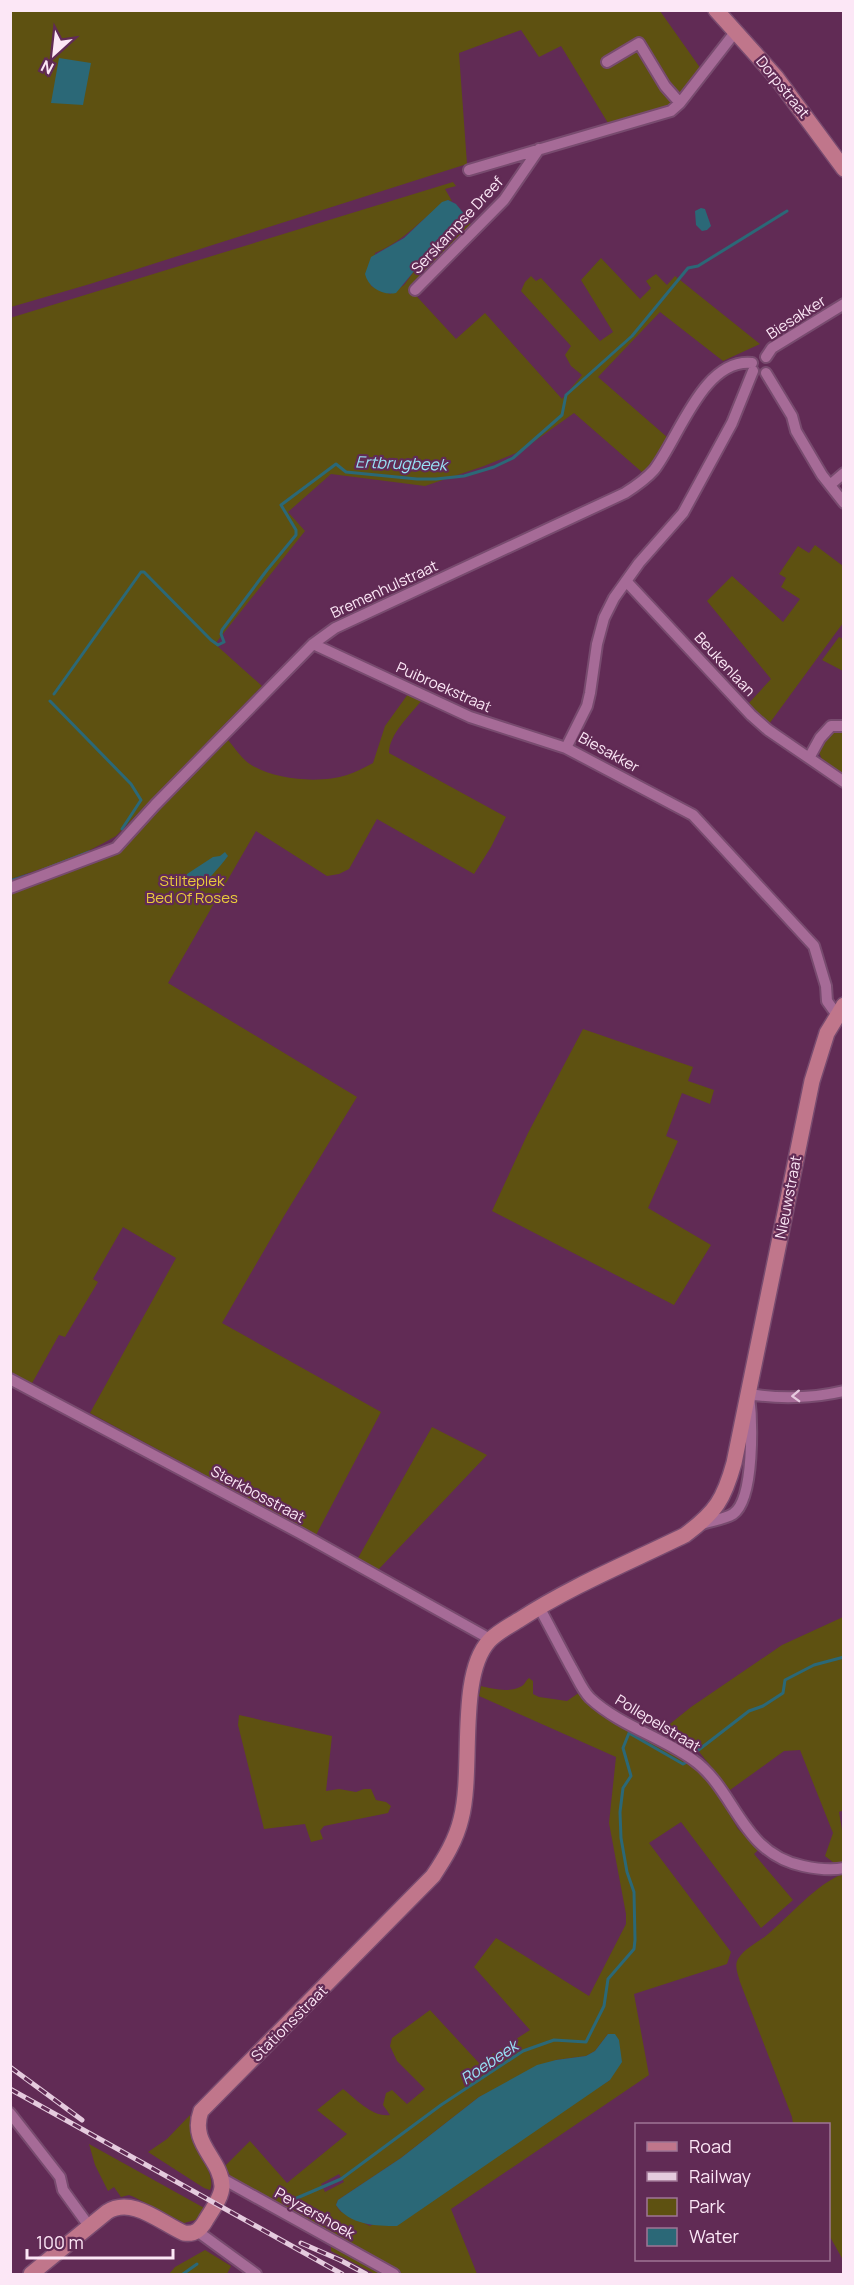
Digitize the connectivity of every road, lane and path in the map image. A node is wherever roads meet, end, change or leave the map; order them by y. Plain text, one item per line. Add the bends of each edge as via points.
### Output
1 (716, 10) edge
2 (736, 31) junction
3 (607, 62) dead end
4 (680, 103) junction
5 (539, 149) junction
6 (839, 152) edge
7 (843, 169) edge
8 (469, 171) dead end
9 (416, 290) dead end
10 (843, 303) edge
11 (766, 357) junction
12 (752, 367) junction
13 (766, 373) junction
14 (843, 473) edge
15 (830, 485) junction
16 (843, 502) edge
17 (626, 581) junction
18 (313, 644) junction
19 (843, 726) edge
20 (566, 748) junction
21 (809, 758) junction
22 (843, 782) edge
23 (10, 888) edge
24 (840, 1010) edge
25 (10, 1378) edge
26 (843, 1391) edge
27 (749, 1395) junction
28 (539, 1607) junction
29 (490, 1639) junction
30 (843, 1868) edge
31 (10, 2113) edge
32 (220, 2178) junction
33 (89, 2226) junction
34 (197, 2231) junction
35 (31, 2274) edge
36 (256, 2274) edge
37 (394, 2274) edge

1 - 2 street, Dorpstraat
2 - 4 street, Serskampse Dreef
2 - 6 street, Dorpstraat
3 - 4 street via 639,43
4 - 5 street, Serskampse Dreef via 664,114
5 - 8 street, Serskampse Dreef
5 - 9 street, Serskampse Dreef via 504,200
6 - 7 street, Dorpstraat
10 - 11 street, Biesakker via 772,348
11 - 12 street, Biesakker via 758,357
11 - 13 street, Biesakker via 770,365
12 - 13 street via 759,374
12 - 17 street, Biesakker via 732,423 683,513
12 - 18 street, Bremenhulstraat via 740,362 711,380 656,467 625,493 335,628
13 - 15 street
14 - 15 street
15 - 16 street
17 - 20 street, Biesakker via 604,618 591,693
17 - 21 street, Beukenlaan via 752,715
18 - 20 street, Puibroekstraat via 470,717
18 - 23 street, Bremenhulstraat via 116,848
19 - 21 street via 831,726
20 - 24 street, Biesakker via 681,807 698,820 814,946 827,1001
21 - 22 street, Beukenlaan
24 - 27 street, Nieuwstraat via 820,1052 812,1081
25 - 29 street, Sterkbosstraat
26 -> 27 street via 776,1397
27 - 28 street, Nieuwstraat via 726,1491 707,1519 686,1535
28 - 29 street, Nieuwstraat
28 - 30 street, Pollepelstraat via 589,1697 635,1728 692,1758 711,1774 762,1846 798,1865 819,1870
29 - 32 street, Stationsstraat via 475,1663 471,1681 462,1818 445,1858 433,1876 201,2111 198,2130
31 - 33 street via 60,2177 63,2190
32 - 34 street via 220,2194
32 - 37 street, Peyzershoek
33 - 34 street via 112,2208 124,2206 184,2233
33 - 35 street
34 - 36 street

